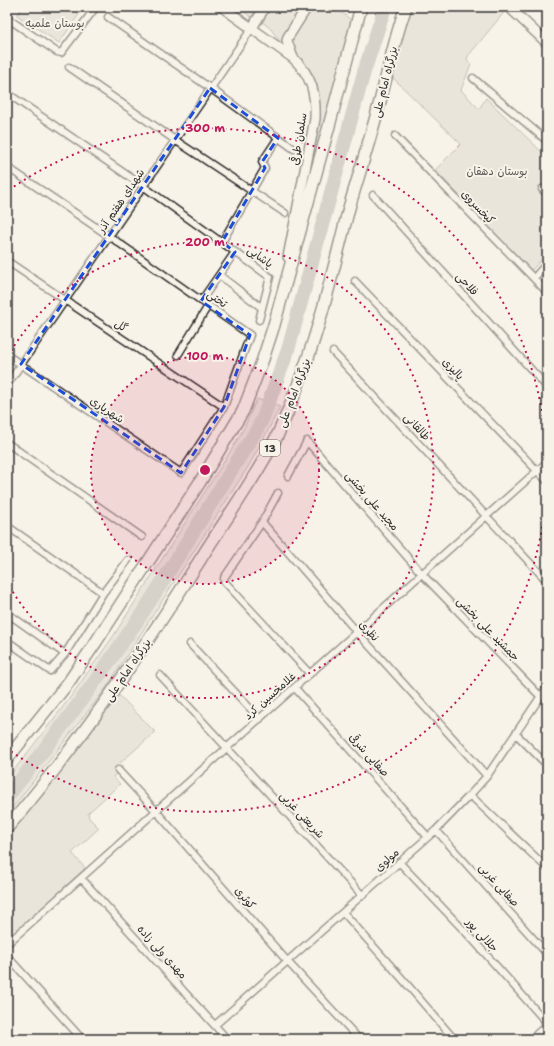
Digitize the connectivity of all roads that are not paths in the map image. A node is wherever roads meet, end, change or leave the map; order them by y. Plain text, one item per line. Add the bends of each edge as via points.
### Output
1 (96, 7) edge
2 (222, 7) edge
3 (265, 7) edge
4 (307, 7) edge
5 (361, 7) edge
6 (406, 7) edge
7 (509, 7) edge
8 (108, 17) dead end
9 (7, 18) edge
10 (252, 28) junction
11 (547, 43) edge
12 (293, 58) junction
13 (69, 67) dead end
14 (473, 78) dead end
15 (210, 88) junction
16 (7, 93) edge
17 (395, 136) dead end
18 (278, 138) junction
19 (175, 140) junction
20 (547, 141) edge
21 (294, 149) dead end
22 (7, 167) edge
23 (144, 186) junction
24 (542, 189) dead end
25 (252, 192) junction
26 (547, 194) edge
27 (373, 195) dead end
28 (285, 213) dead end
29 (109, 236) junction
30 (222, 242) junction
31 (235, 252) junction
32 (7, 261) edge
33 (547, 263) edge
34 (219, 275) junction
35 (534, 278) junction
36 (355, 281) dead end
37 (284, 286) junction
38 (547, 292) edge
39 (65, 300) junction
40 (201, 301) junction
41 (208, 306) junction
42 (262, 308) junction
43 (259, 320) dead end
44 (333, 352) dead end
45 (7, 355) edge
46 (178, 355) dead end
47 (21, 364) junction
48 (7, 385) edge
49 (547, 387) edge
50 (224, 407) junction
51 (7, 443) edge
52 (547, 462) edge
53 (538, 471) junction
54 (288, 476) dead end
55 (547, 481) edge
56 (278, 493) dead end
57 (487, 516) junction
58 (262, 522) junction
59 (7, 526) edge
60 (142, 537) dead end
61 (128, 560) dead end
62 (422, 574) junction
63 (547, 581) edge
64 (103, 594) junction
65 (7, 613) edge
66 (357, 632) junction
67 (7, 641) edge
68 (190, 644) dead end
69 (65, 654) junction
70 (310, 674) junction
71 (160, 675) dead end
72 (547, 687) edge
73 (295, 688) junction
74 (540, 697) junction
75 (48, 709) junction
76 (260, 719) junction
77 (516, 734) junction
78 (227, 748) junction
79 (7, 751) edge
80 (7, 760) edge
81 (547, 765) edge
82 (118, 770) dead end
83 (487, 776) junction
84 (470, 795) junction
85 (156, 811) junction
86 (7, 828) edge
87 (436, 830) junction
88 (428, 837) junction
89 (399, 862) junction
90 (547, 868) edge
91 (81, 878) junction
92 (362, 896) junction
93 (343, 912) junction
94 (7, 944) edge
95 (547, 954) edge
96 (7, 956) edge
97 (287, 961) junction
98 (547, 1023) edge
99 (215, 1025) junction
100 (547, 1027) edge
101 (82, 1039) edge
102 (227, 1039) edge
103 (359, 1039) edge
104 (454, 1039) edge
105 (533, 1039) edge

1 - 9 street via 61,53
2 - 10 main road
3 - 10 main road
4 - 12 main road, سلمان طرقی via 288,37
5 - 37 highway
6 - 86 highway, بزرگراه امام علی / 13 via 317,328 279,432 242,495 107,700
7 - 11 main road
8 - 15 street
10 - 12 main road
10 - 15 street, شهدای هفتم آذر
12 - 37 main road, سلمان طرقی via 309,78 316,102 310,151
13 - 19 street
14 - 20 street
15 - 18 street
15 - 19 street, شهدای هفتم آذر
16 - 23 street, پاشایی
17 - 35 street, کیخسروی
18 - 21 street
18 - 25 street via 262,162 265,168
19 - 23 street, شهدای هفتم آذر
19 - 25 street
22 - 29 street, تختی
23 - 29 street, شهدای هفتم آذر
23 - 30 street, پاشایی
24 - 26 street
25 - 28 street
25 - 30 street
27 - 49 street, فلاحی
29 - 39 street, شهدای هفتم آذر
29 - 40 street, تختی
30 - 31 street, پاشایی
31 - 34 street
31 - 42 street, پاشایی via 270,277
32 - 39 street, گل
33 - 35 street
34 - 40 street
34 - 42 street
35 - 38 street, کیخسروی
36 - 53 street, پالیزی
37 - 75 highway via 263,359 243,411 121,605 68,684
39 - 47 street, شهدای هفتم آذر
39 - 50 street, گل
40 - 41 street, تختی
41 - 46 street
41 - 50 street, تختی via 250,335
42 - 43 street, پاشایی
44 - 57 street, طالقانی
45 - 47 street, شهریاری
47 - 48 street, شهدای هفتم آذر
47 - 50 street, شهریاری via 181,473
51 - 60 street
52 - 53 street, غلامحسین کرد
53 - 55 street, پالیزی
53 - 57 street, غلامحسین کرد
54 - 62 street, مجید علی بخشی via 307,441
56 - 58 street
57 - 62 street, غلامحسین کرد
57 - 63 street, طالقانی
58 - 66 street, نظری
58 - 70 street via 224,581
59 - 64 street
61 - 64 street
62 - 66 street, غلامحسین کرد
62 - 74 street, جمشید علی بخشی
64 - 69 street
65 - 69 street
66 - 70 street, غلامحسین کرد
66 - 83 street, نظری
67 - 69 street via 50,671
68 - 76 street
70 - 73 street, غلامحسین کرد
71 - 78 street, شریعتی غربی
72 - 74 street, مولوی
73 - 76 street, غلامحسین کرد
73 - 88 street, صفایی شرقی
74 - 77 street, مولوی
75 - 79 highway
75 - 80 highway
76 - 78 street, غلامحسین کرد
77 - 81 street
77 - 83 street, مولوی
78 - 85 street, غلامحسین کرد
78 - 92 street, شریعتی غربی
82 - 85 street, کوثری
83 - 84 street, مولوی
84 - 87 street, مولوی
84 - 90 street
85 - 91 street, غلامحسین کرد
85 - 97 street, کوثری
87 - 88 street, مولوی
87 - 95 street, صفایی غربی
88 - 89 street, مولوی
89 - 92 street, مولوی
89 - 98 street, جلالی پور
91 - 94 street, غلامحسین کرد
91 - 99 street, مهدی ولی زاده
92 - 93 street, مولوی
93 - 97 street, مولوی
93 - 104 street
96 - 101 street
97 - 99 street, مولوی
97 - 103 street, کوثری
99 - 102 street, مهدی ولی زاده
100 - 105 main road

